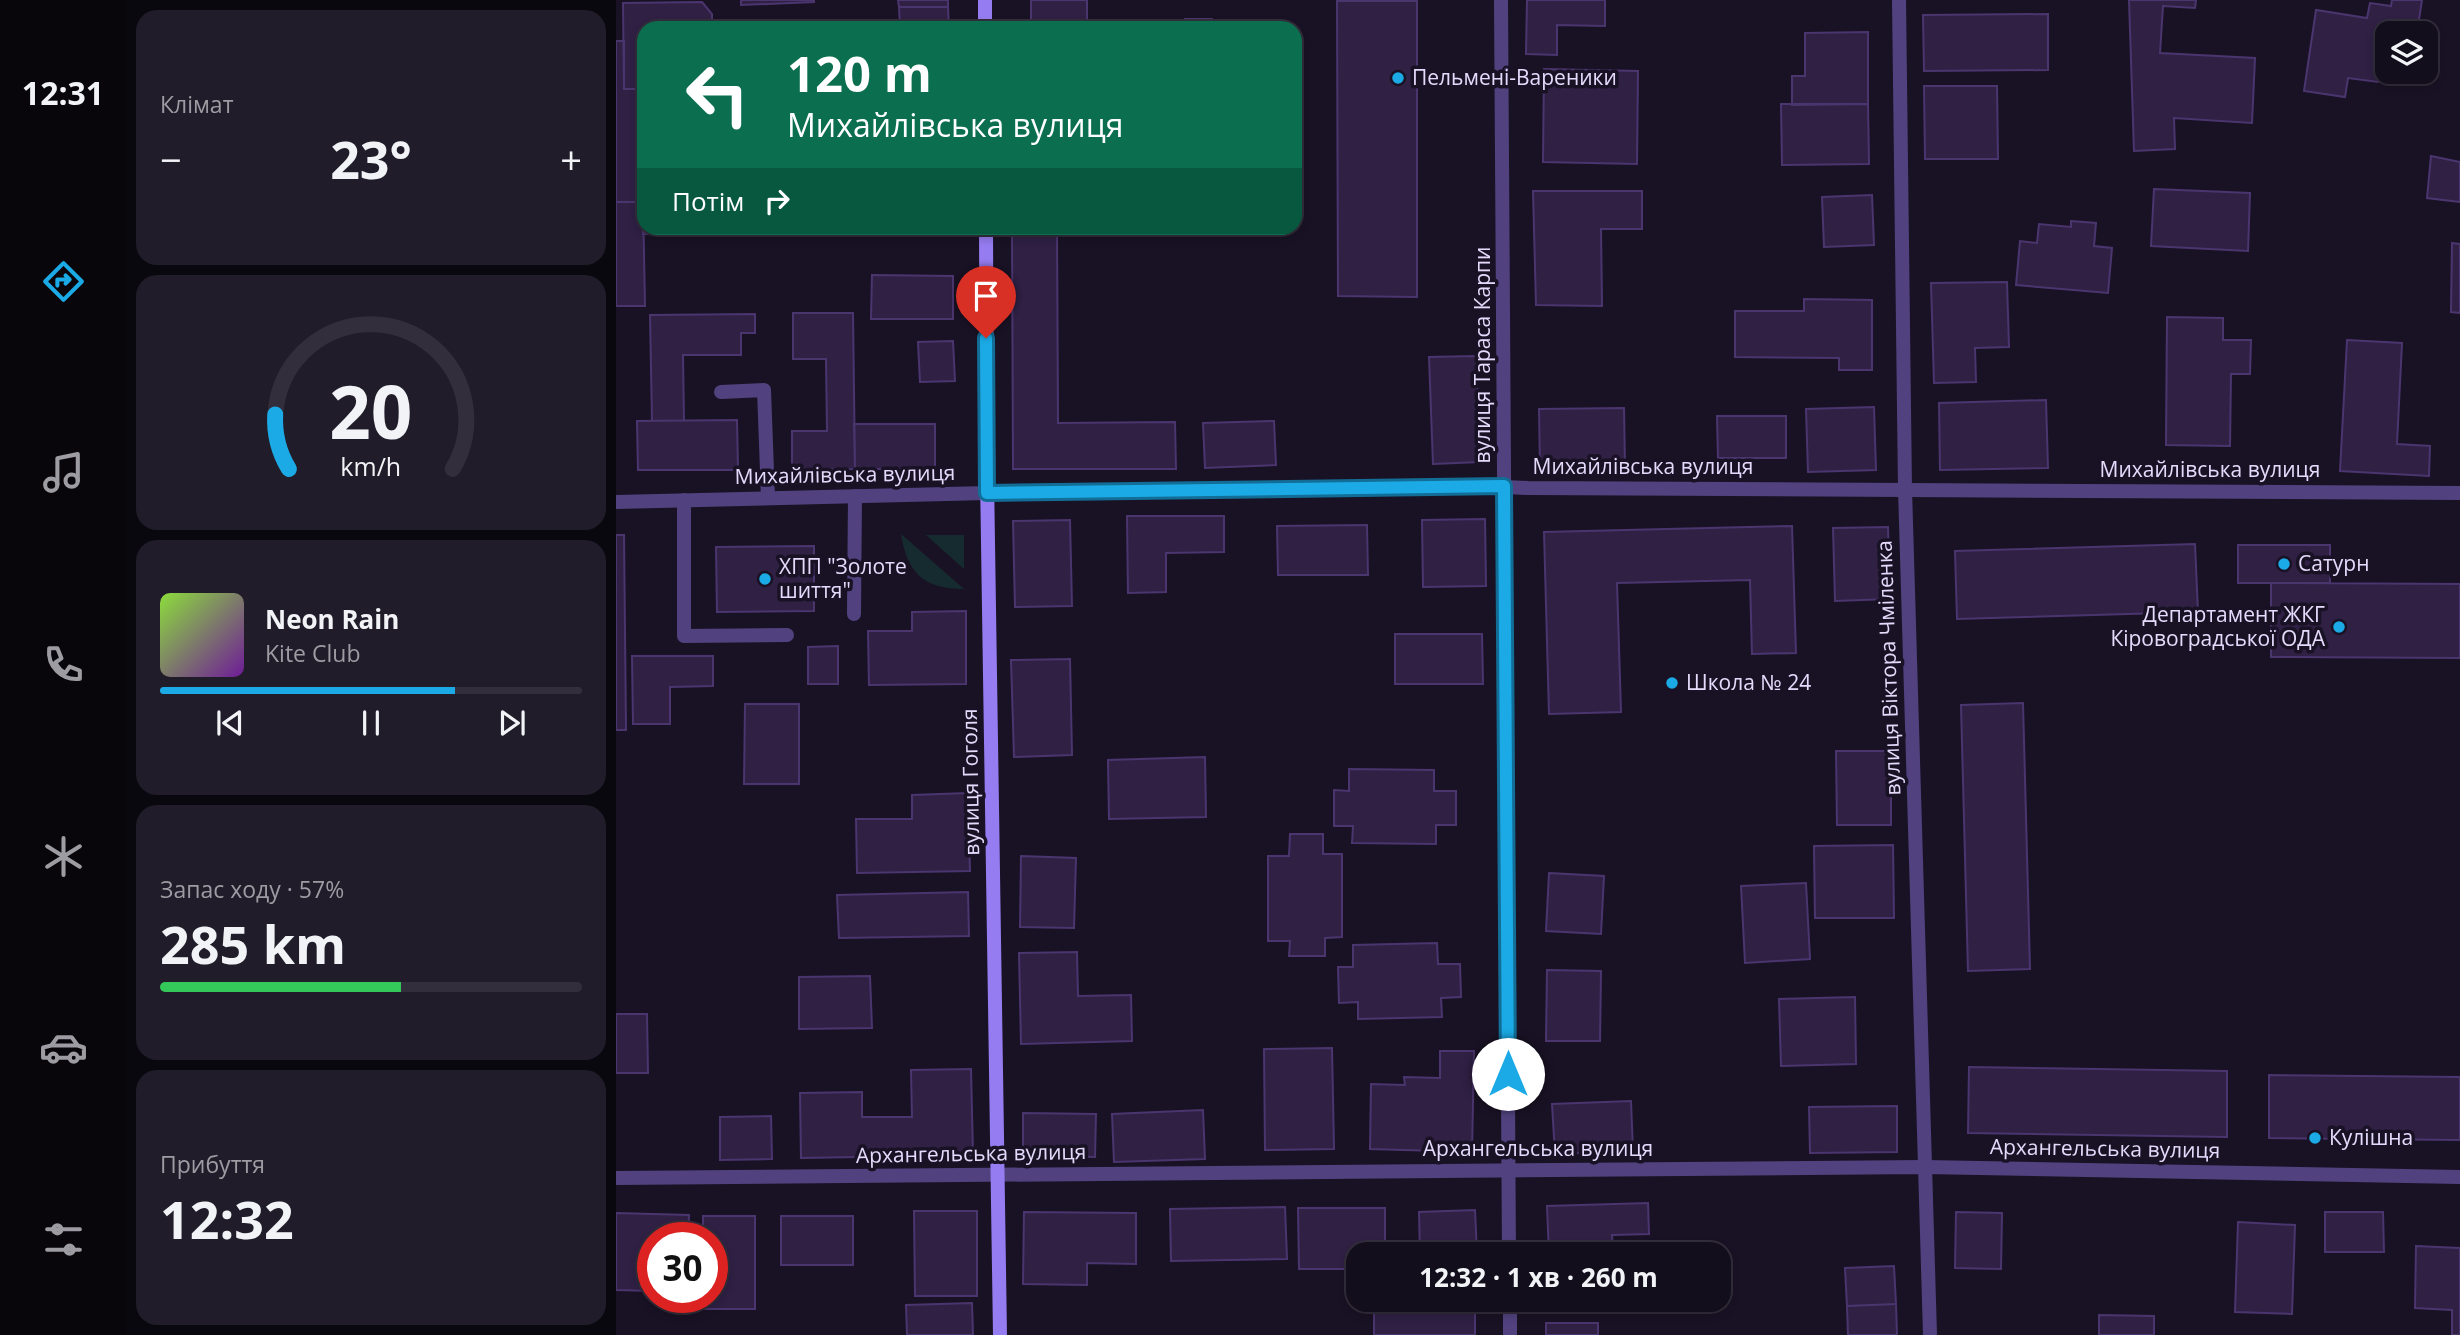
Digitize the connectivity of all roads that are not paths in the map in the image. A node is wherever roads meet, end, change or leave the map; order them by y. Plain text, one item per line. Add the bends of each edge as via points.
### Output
1 (985, 0) edge
2 (1501, 0) edge
3 (1899, 0) edge
4 (985, 21) edge
5 (986, 235) edge
6 (721, 392) dead end
7 (1504, 486) junction
8 (1905, 489) junction
9 (987, 493) junction
10 (2460, 493) edge
11 (855, 496) junction
12 (768, 498) junction
13 (684, 500) junction
14 (616, 502) edge
15 (854, 614) dead end
16 (787, 635) dead end
17 (1925, 1167) junction
18 (1509, 1171) junction
19 (998, 1175) junction
20 (2460, 1177) edge
21 (616, 1178) edge
22 (1509, 1242) edge
23 (1510, 1312) edge
24 (1000, 1335) edge
25 (1510, 1335) edge
26 (1930, 1335) edge

1 - 4 main road
2 - 7 street, вулиця Тараса Карпи
3 - 8 street, вулиця Віктора Чміленка
5 - 9 main road, вулиця Гоголя
6 - 12 street via 764,390
7 - 8 street, Михайлівська вулиця
7 - 9 street, Михайлівська вулиця
7 - 18 street, вулиця Тараса Карпи
8 - 10 street, Михайлівська вулиця
8 - 17 street, вулиця Віктора Чміленка
9 - 11 street, Михайлівська вулиця
9 - 19 main road, вулиця Гоголя
11 - 12 street, Михайлівська вулиця
11 - 15 street
12 - 13 street, Михайлівська вулиця
13 - 14 street, Михайлівська вулиця
13 - 16 street via 684,636
17 - 18 street, Архангельська вулиця
17 - 20 street, Архангельська вулиця
17 - 26 street, вулиця Віктора Чміленка
18 - 19 street, Архангельська вулиця
18 - 22 street, вулиця Тараса Карпи
19 - 21 street, Архангельська вулиця
19 - 24 main road, вулиця Гоголя
23 - 25 street

